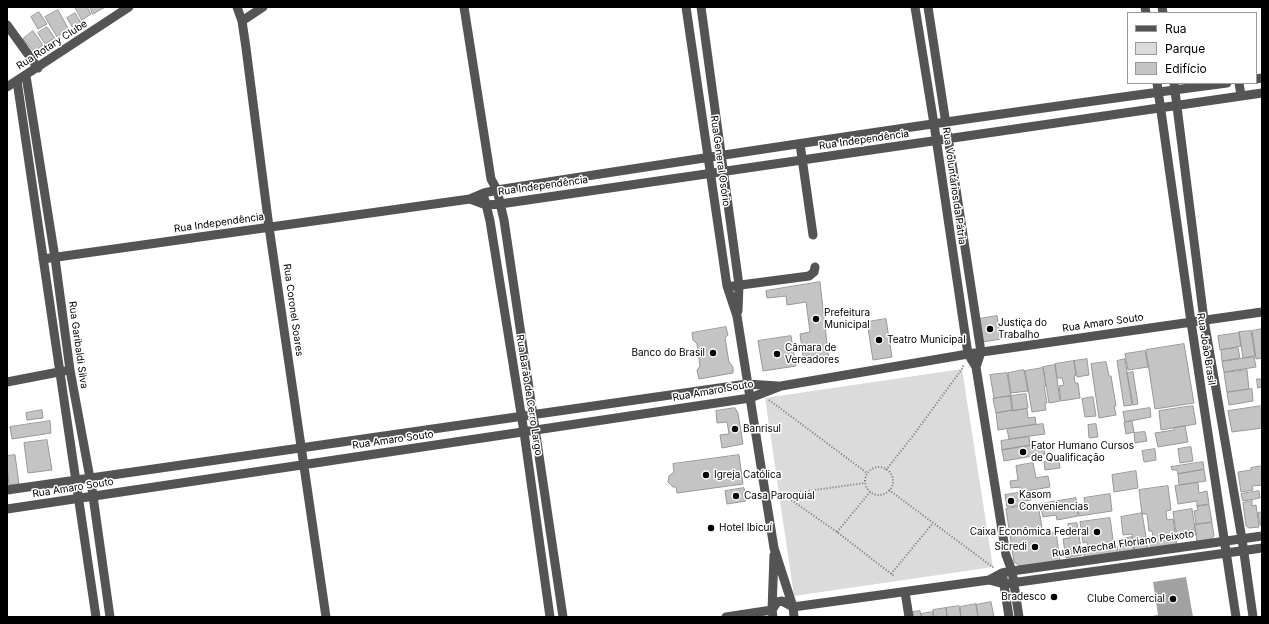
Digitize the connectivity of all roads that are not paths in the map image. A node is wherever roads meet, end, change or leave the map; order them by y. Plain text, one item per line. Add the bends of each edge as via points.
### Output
1 (129, 7) edge
2 (237, 7) edge
3 (263, 7) edge
4 (464, 7) edge
5 (686, 7) edge
6 (915, 7) edge
7 (928, 7) edge
8 (701, 11) edge
9 (688, 19) junction
10 (242, 21) junction
11 (7, 25) edge
12 (38, 68) junction
13 (26, 76) junction
14 (17, 81) junction
15 (1157, 84) edge
16 (1210, 84) edge
17 (1239, 84) edge
18 (1175, 86) edge
19 (7, 87) edge
20 (1158, 93) junction
21 (1262, 93) edge
22 (1241, 95) junction
23 (1178, 105) junction
24 (1160, 107) junction
25 (1021, 111) junction
26 (946, 122) junction
27 (934, 124) junction
28 (1023, 127) junction
29 (949, 138) junction
30 (36, 139) junction
31 (25, 140) junction
32 (936, 140) junction
33 (800, 144) junction
34 (721, 155) junction
35 (708, 157) junction
36 (802, 160) junction
37 (633, 169) junction
38 (723, 171) junction
39 (710, 173) junction
40 (491, 179) junction
41 (636, 184) junction
42 (497, 190) junction
43 (44, 191) junction
44 (33, 192) junction
45 (484, 193) junction
46 (470, 199) junction
47 (500, 204) junction
48 (486, 205) junction
49 (269, 227) junction
50 (814, 235) dead end
51 (507, 242) junction
52 (494, 244) junction
53 (55, 258) junction
54 (43, 259) junction
55 (815, 267) dead end
56 (969, 273) junction
57 (956, 275) junction
58 (739, 285) junction
59 (727, 286) junction
60 (1262, 312) edge
61 (737, 316) junction
62 (1204, 320) junction
63 (1191, 322) junction
64 (522, 345) junction
65 (510, 347) junction
66 (981, 352) junction
67 (968, 354) junction
68 (976, 367) junction
69 (70, 370) junction
70 (60, 372) junction
71 (7, 382) edge
72 (747, 384) junction
73 (782, 386) junction
74 (750, 398) junction
75 (533, 415) junction
76 (521, 417) junction
77 (536, 430) junction
78 (524, 432) junction
79 (302, 448) junction
80 (304, 465) junction
81 (90, 479) junction
82 (76, 481) junction
83 (7, 490) edge
84 (93, 496) junction
85 (78, 498) junction
86 (7, 509) edge
87 (1262, 536) edge
88 (1242, 539) junction
89 (1225, 541) junction
90 (774, 548) junction
91 (1262, 548) edge
92 (1243, 551) junction
93 (1226, 553) junction
94 (1006, 555) junction
95 (556, 566) junction
96 (543, 568) junction
97 (1012, 571) junction
98 (1002, 573) junction
99 (989, 580) junction
100 (1014, 582) junction
101 (1004, 584) junction
102 (905, 592) junction
103 (793, 607) junction
104 (774, 615) edge
105 (96, 617) edge
106 (110, 617) edge
107 (326, 617) edge
108 (550, 617) edge
109 (563, 617) edge
110 (726, 617) edge
111 (789, 617) edge
112 (794, 617) edge
113 (909, 617) edge
114 (1009, 617) edge
115 (1019, 617) edge
116 (1236, 617) edge
117 (1253, 617) edge

1 - 12 street, Rua Rotary Clube
2 - 10 street, Rua Coronel Soares
3 - 10 street
4 - 40 street, Rua Barão de Cerro Largo
5 - 9 street, Rua General Osório
6 - 27 street, Rua Voluntários da Pátria
7 - 26 street, Rua Voluntários da Pátria
8 - 9 street
8 - 34 street, Rua General Osório
9 - 35 street, Rua General Osório
10 - 49 street, Rua Coronel Soares
11 - 12 street
12 - 13 street, Rua Rotary Clube
13 - 14 street, Rua Rotary Clube
13 - 30 street, Rua Garibaldi Silva
14 - 19 street, Rua Rotary Clube
14 - 31 street
15 - 20 street, Rua João Brasil
16 - 18 street, Rua Independência
17 - 22 street
18 - 20 street, Rua Independência
18 - 23 street, Rua João Brasil
20 - 24 street, Rua João Brasil
20 - 25 street, Rua Independência
21 - 22 street, Rua Independência
22 - 23 street, Rua Independência
23 - 24 street, Rua Independência
23 - 62 street, Rua João Brasil
24 - 28 street, Rua Independência
24 - 63 street, Rua João Brasil
25 - 26 street, Rua Independência
25 - 28 street
26 - 27 street, Rua Independência
26 - 29 street, Rua Voluntários da Pátria
27 - 32 street, Rua Voluntários da Pátria
27 - 33 street, Rua Independência
28 - 29 street, Rua Independência
29 - 32 street, Rua Independência
29 - 56 street, Rua Voluntários da Pátria
30 - 31 street
30 - 43 street, Rua Garibaldi Silva
31 - 44 street
32 - 36 street, Rua Independência
32 - 57 street, Rua Voluntários da Pátria
33 - 34 street, Rua Independência
33 - 36 street
34 - 35 street, Rua Independência
34 - 38 street, Rua General Osório
35 - 37 street, Rua Independência
35 - 39 street, Rua General Osório
36 - 38 street, Rua Independência
36 - 50 street
37 - 41 street
37 - 42 street, Rua Independência
38 - 39 street, Rua Independência
38 - 58 street, Rua General Osório
39 - 41 street, Rua Independência
39 - 59 street, Rua General Osório
40 - 42 street, Rua Barão de Cerro Largo
40 - 45 street
41 - 47 street, Rua Independência
42 - 45 street, Rua Independência
42 - 47 street, Rua Barão de Cerro Largo
43 - 44 street
43 - 53 street, Rua Garibaldi Silva
44 - 54 street
45 - 46 street, Rua Independência
45 - 48 street, Rua Barão de Cerro Largo
46 - 48 street, Rua Independência
46 - 49 street, Rua Independência
47 - 48 street, Rua Independência
47 - 51 street, Rua Barão de Cerro Largo
48 - 52 street, Rua Barão de Cerro Largo
49 - 53 street, Rua Independência
49 - 79 street, Rua Coronel Soares
51 - 52 street
51 - 64 street, Rua Barão de Cerro Largo
52 - 65 street, Rua Barão de Cerro Largo
53 - 54 street, Rua Independência
53 - 69 street, Rua Garibaldi Silva
54 - 70 street
55 - 58 street via 809,276
56 - 57 street
56 - 66 street, Rua Voluntários da Pátria
57 - 67 street, Rua Voluntários da Pátria
58 - 59 street
58 - 61 street, Rua General Osório
59 - 61 street, Rua General Osório
60 - 62 street, Rua Amaro Souto
61 - 72 street, Rua General Osório
62 - 63 street, Rua Amaro Souto
62 - 88 street, Rua João Brasil
63 - 66 street, Rua Amaro Souto
63 - 89 street, Rua João Brasil
64 - 65 street
64 - 75 street, Rua Barão de Cerro Largo
65 - 76 street, Rua Barão de Cerro Largo
66 - 67 street, Rua Amaro Souto
66 - 68 street, Rua Voluntários da Pátria
67 - 68 street, Rua Voluntários da Pátria
67 - 73 street, Rua Amaro Souto
68 - 94 street, Rua Voluntários da Pátria
69 - 70 street
69 - 81 street, Rua Garibaldi Silva
70 - 71 street
70 - 82 street
72 - 73 street, Rua Amaro Souto
72 - 74 street, Rua General Osório
72 - 75 street, Rua Amaro Souto
73 - 74 street, Rua Amaro Souto
74 - 77 street, Rua Amaro Souto
74 - 90 street, Rua General Osório
75 - 76 street, Rua Amaro Souto
75 - 77 street, Rua Barão de Cerro Largo
76 - 78 street, Rua Barão de Cerro Largo
76 - 79 street, Rua Amaro Souto
77 - 78 street, Rua Amaro Souto
77 - 95 street, Rua Barão de Cerro Largo
78 - 80 street, Rua Amaro Souto
78 - 96 street, Rua Barão de Cerro Largo
79 - 80 street, Rua Coronel Soares
79 - 81 street, Rua Amaro Souto
80 - 84 street, Rua Amaro Souto
80 - 107 street, Rua Coronel Soares
81 - 82 street, Rua Amaro Souto
81 - 84 street, Rua Garibaldi Silva
82 - 83 street, Rua Amaro Souto
82 - 85 street
84 - 85 street, Rua Amaro Souto
84 - 106 street, Rua Garibaldi Silva
85 - 86 street, Rua Amaro Souto
85 - 105 street
87 - 88 street, Rua Marechal Floriano Peixoto
88 - 89 street, Rua Marechal Floriano Peixoto
88 - 92 street, Rua João Brasil
89 - 93 street, Rua João Brasil
89 - 97 street, Rua Marechal Floriano Peixoto
90 - 103 street, Rua General Osório
90 - 104 street, Rua General Osório
91 - 92 street, Rua Marechal Floriano Peixoto
92 - 93 street, Rua Marechal Floriano Peixoto
92 - 117 street, Rua João Brasil
93 - 100 street, Rua Marechal Floriano Peixoto
93 - 116 street, Rua João Brasil
94 - 97 street, Rua Voluntários da Pátria
94 - 98 street, Rua Voluntários da Pátria
95 - 96 street
95 - 109 street, Rua Barão de Cerro Largo
96 - 108 street, Rua Barão de Cerro Largo
97 - 98 street, Rua Marechal Floriano Peixoto
97 - 100 street, Rua Voluntários da Pátria
98 - 99 street, Rua Marechal Floriano Peixoto
98 - 101 street, Rua Voluntários da Pátria
99 - 101 street, Rua Marechal Floriano Peixoto
99 - 102 street, Rua Marechal Floriano Peixoto
100 - 101 street, Rua Marechal Floriano Peixoto
100 - 115 street, Rua Voluntários da Pátria
101 - 114 street, Rua Voluntários da Pátria
102 - 103 street, Rua Marechal Floriano Peixoto
102 - 113 street
103 - 104 street, Rua Marechal Floriano Peixoto via 782,601 777,602
103 - 111 street
103 - 112 street, Rua General Osório
104 - 110 street, Rua Marechal Floriano Peixoto

